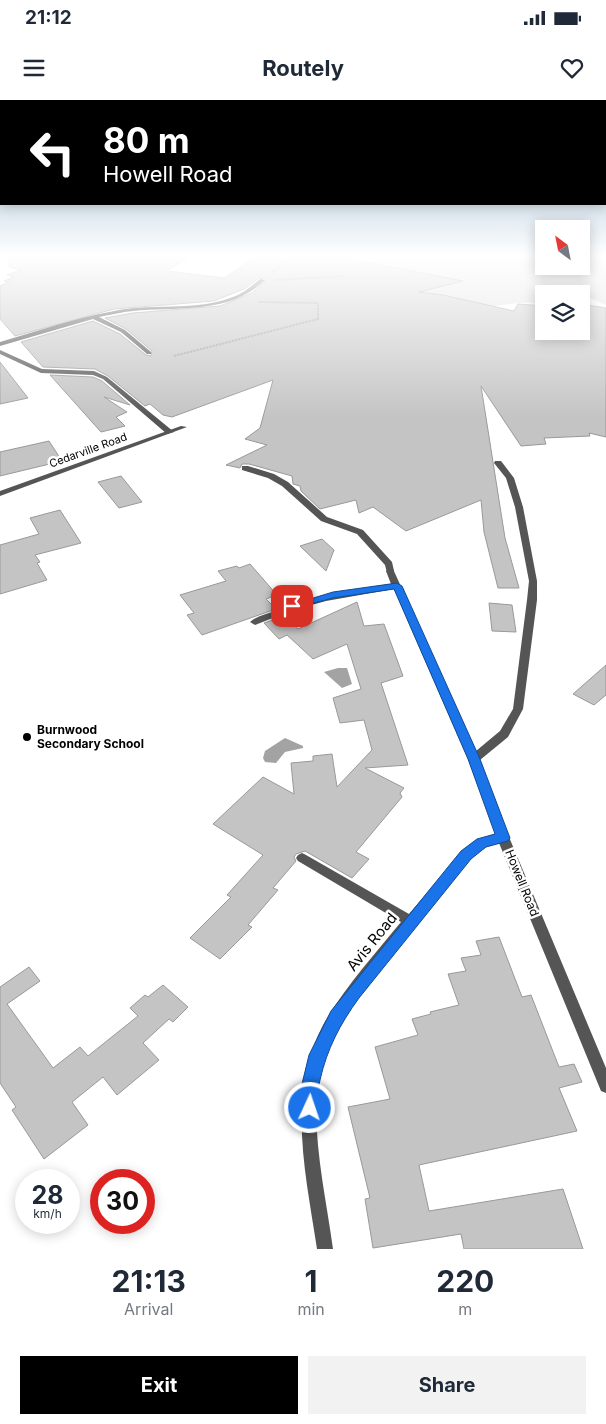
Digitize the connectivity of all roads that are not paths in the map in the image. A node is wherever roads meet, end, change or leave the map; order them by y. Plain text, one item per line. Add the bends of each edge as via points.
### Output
1 (125, 311) edge
2 (94, 317) junction
3 (0, 344) edge
4 (0, 352) edge
5 (149, 353) dead end
6 (183, 427) dead end
7 (170, 432) junction
8 (498, 463) dead end
9 (245, 468) dead end
10 (0, 494) edge
11 (397, 586) junction
12 (255, 622) dead end
13 (474, 759) junction
14 (503, 838) junction
15 (302, 858) dead end
16 (410, 921) junction
17 (606, 1086) edge
18 (325, 1249) edge

1 - 2 street
2 - 3 street
2 - 5 street via 123,332
4 - 7 street via 41,371 94,373 105,378
6 - 7 street, Cedarville Road
7 - 10 street, Cedarville Road
8 - 13 street via 510,478 519,507 533,581 532,600 518,709 504,734
9 - 11 street, Howell Road via 285,484 324,519 360,532 389,564
11 - 12 street via 315,599
11 - 13 street, Howell Road
13 - 14 street, Howell Road
14 - 16 street, Avis Road via 482,843 466,855
14 - 17 street, Howell Road
15 - 16 street
16 - 18 street, Avis Road via 336,1016 317,1055 310,1088 309,1128

